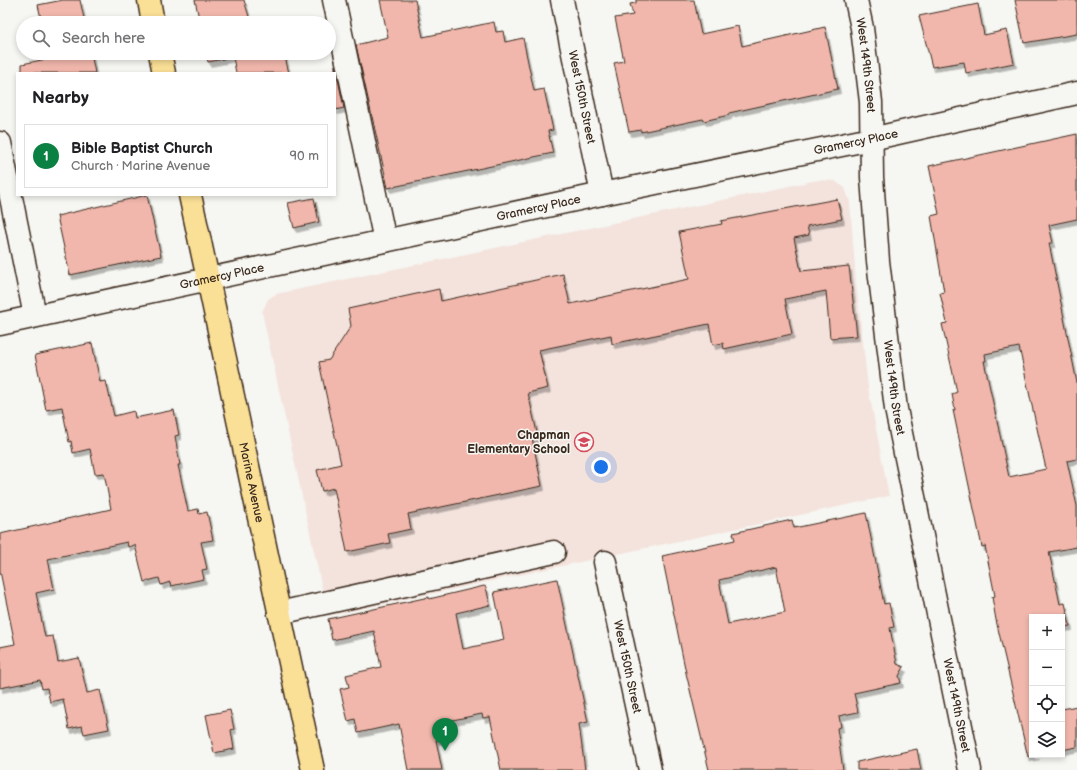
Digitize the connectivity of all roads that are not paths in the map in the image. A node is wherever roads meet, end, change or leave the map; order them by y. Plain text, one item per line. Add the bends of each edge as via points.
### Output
1 (148, 0) edge
2 (334, 0) edge
3 (562, 0) edge
4 (856, 0) edge
5 (152, 16) edge
6 (161, 60) edge
7 (164, 72) edge
8 (1077, 93) edge
9 (871, 139) junction
10 (0, 143) edge
11 (602, 194) junction
12 (190, 196) edge
13 (385, 241) junction
14 (209, 279) junction
15 (35, 316) junction
16 (0, 324) edge
17 (554, 552) dead end
18 (606, 562) dead end
19 (279, 613) junction
20 (313, 770) edge
21 (650, 770) edge
22 (970, 770) edge

1 - 5 main road
2 - 13 street
3 - 11 street, West 150th Street
4 - 9 street, West 149th Street via 862,28 870,102
6 - 7 main road
8 - 9 street, Gramercy Place
9 - 11 street, Gramercy Place
9 - 22 street, West 149th Street via 878,261 896,409
10 - 15 street
11 - 13 street, Gramercy Place
12 - 14 main road, Marine Avenue
13 - 14 street, Gramercy Place
14 - 15 street, Gramercy Place
14 - 19 main road, Marine Avenue
15 - 16 street, Gramercy Place
17 - 19 street
18 - 21 street, West 150th Street
19 - 20 main road, Marine Avenue

